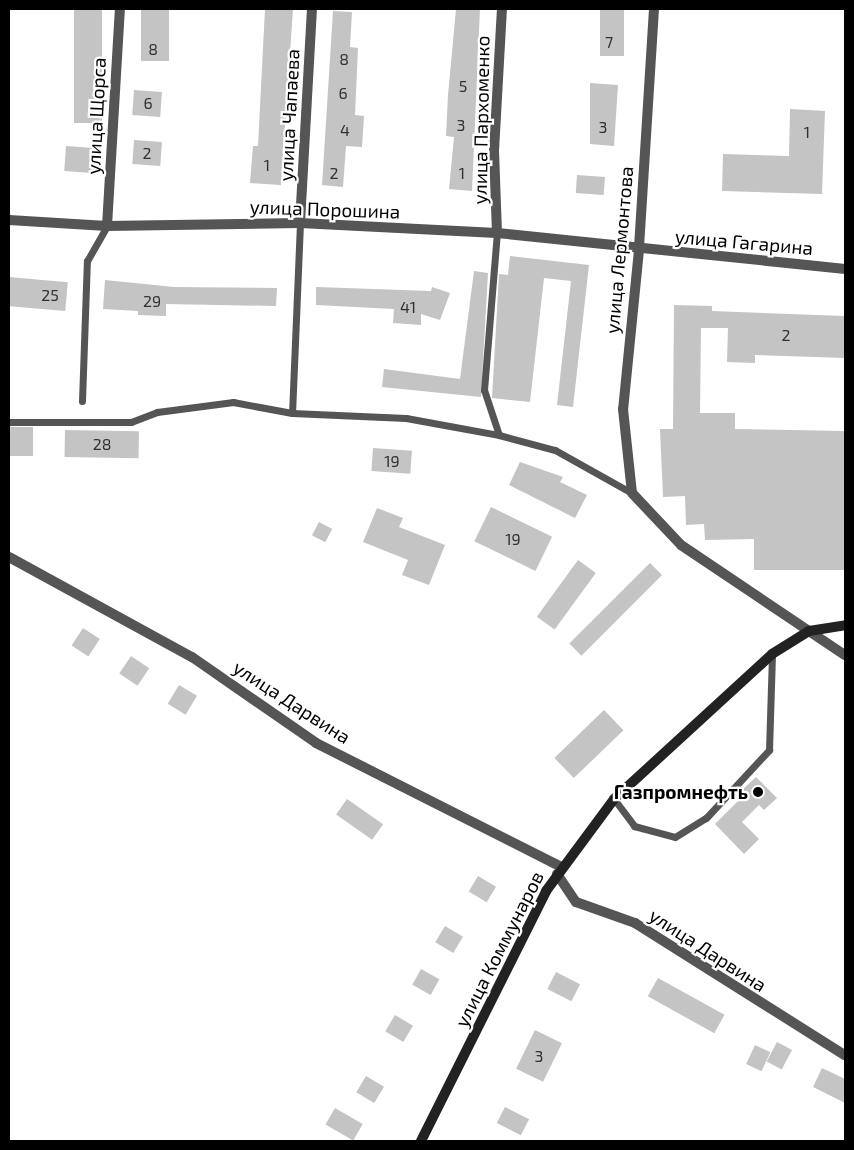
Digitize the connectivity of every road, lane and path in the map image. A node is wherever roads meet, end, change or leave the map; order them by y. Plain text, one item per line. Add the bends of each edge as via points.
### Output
1 (120, 9) edge
2 (312, 9) edge
3 (502, 9) edge
4 (654, 9) edge
5 (9, 220) edge
6 (300, 223) junction
7 (107, 226) junction
8 (497, 233) junction
9 (639, 250) junction
10 (845, 269) edge
11 (82, 401) dead end
12 (292, 413) junction
13 (9, 422) edge
14 (499, 436) junction
15 (632, 493) junction
16 (9, 557) edge
17 (845, 625) edge
18 (809, 631) junction
19 (772, 654) junction
20 (845, 655) edge
21 (614, 799) junction
22 (559, 871) junction
23 (845, 1055) edge
24 (421, 1141) edge

1 - 7 street, улица Щорса
2 - 6 street, улица Чапаева
3 - 8 street, улица Пархоменко via 494,151
4 - 9 street, улица Лермонтова
5 - 7 street, улица Порошина
6 - 7 street, улица Порошина
6 - 8 street, улица Порошина
6 - 12 lane
7 - 11 lane via 87,261
8 - 9 street, улица Порошина
8 - 14 lane via 484,390
9 - 10 street, улица Гагарина
9 - 15 street, улица Лермонтова via 623,410
12 - 13 lane via 233,402 157,412 131,422
12 - 14 lane via 406,418
14 - 15 lane via 555,450
15 - 18 street via 681,545
16 - 22 street, улица Дарвина via 192,657 316,744
17 - 18 main road
18 - 19 main road, улица Коммунаров
18 - 20 street
19 - 21 main road, улица Коммунаров
19 - 21 lane via 770,750 706,818 675,837 634,826
21 - 22 main road, улица Коммунаров
22 - 23 street, улица Дарвина via 576,902 635,923
22 - 24 main road, улица Коммунаров

